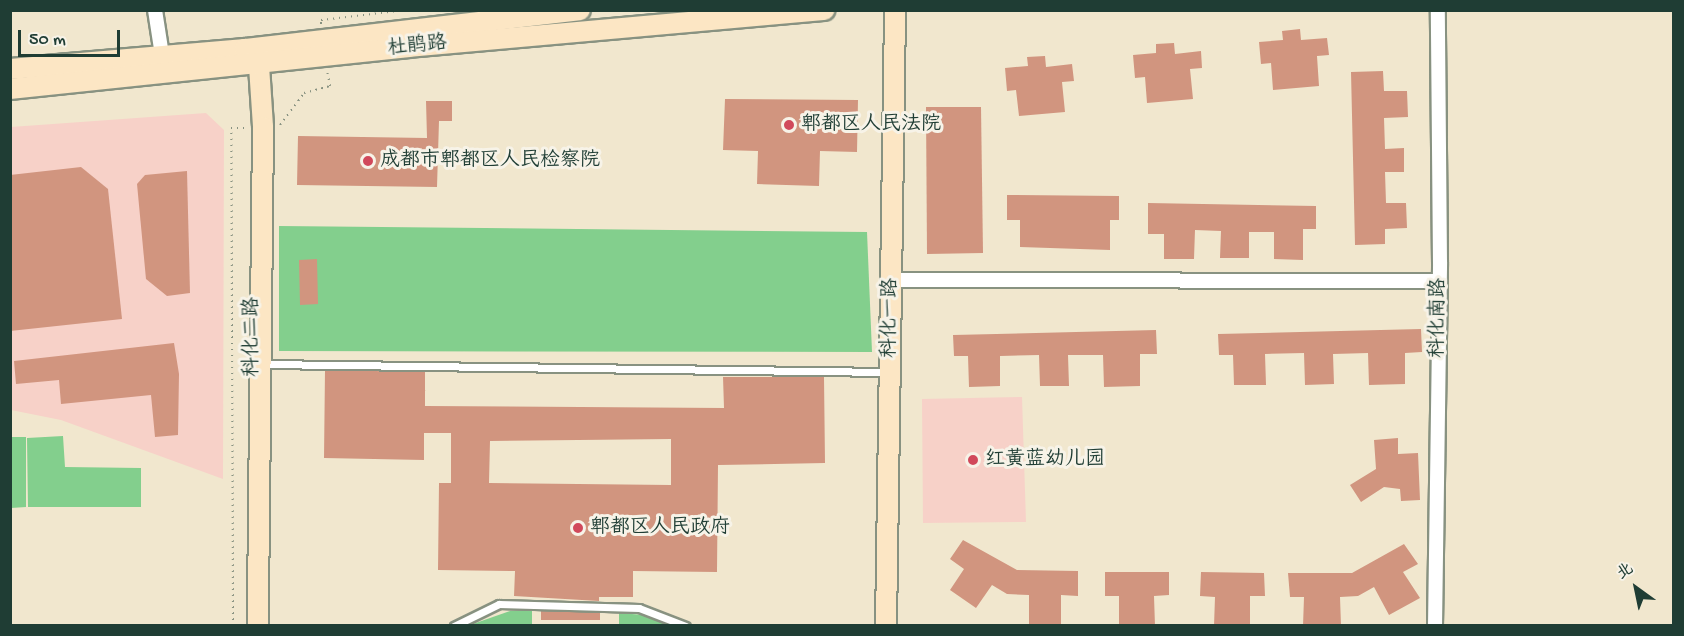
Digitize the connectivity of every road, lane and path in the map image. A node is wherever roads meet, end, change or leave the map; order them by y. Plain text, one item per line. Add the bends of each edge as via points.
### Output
1 (156, 10) edge
2 (824, 10) edge
3 (895, 10) edge
4 (1437, 10) edge
5 (569, 11) edge
6 (562, 33) junction
7 (162, 55) junction
8 (250, 61) junction
9 (10, 69) edge
10 (10, 89) edge
11 (891, 280) junction
12 (1439, 281) junction
13 (258, 364) junction
14 (890, 372) junction
15 (249, 626) edge
16 (258, 626) edge
17 (454, 626) edge
18 (686, 626) edge
19 (886, 626) edge
20 (1435, 626) edge

1 - 7 street
2 - 6 street, 杜鹃路
3 - 11 street, 科化一路
4 - 12 street, 科化南路
5 - 6 street
5 - 8 street, 杜鹃路
6 - 8 street, 杜鹃路
7 - 8 street, 杜鹃路
7 - 9 street, 杜鹃路
8 - 10 street, 杜鹃路
8 - 13 street, 科化二路
11 - 12 street
11 - 14 street, 科化一路
12 - 20 street, 科化南路
13 - 14 lane
13 - 15 street, 科化二路
13 - 16 street
14 - 19 street, 科化一路
17 - 18 lane via 499,604 639,608

